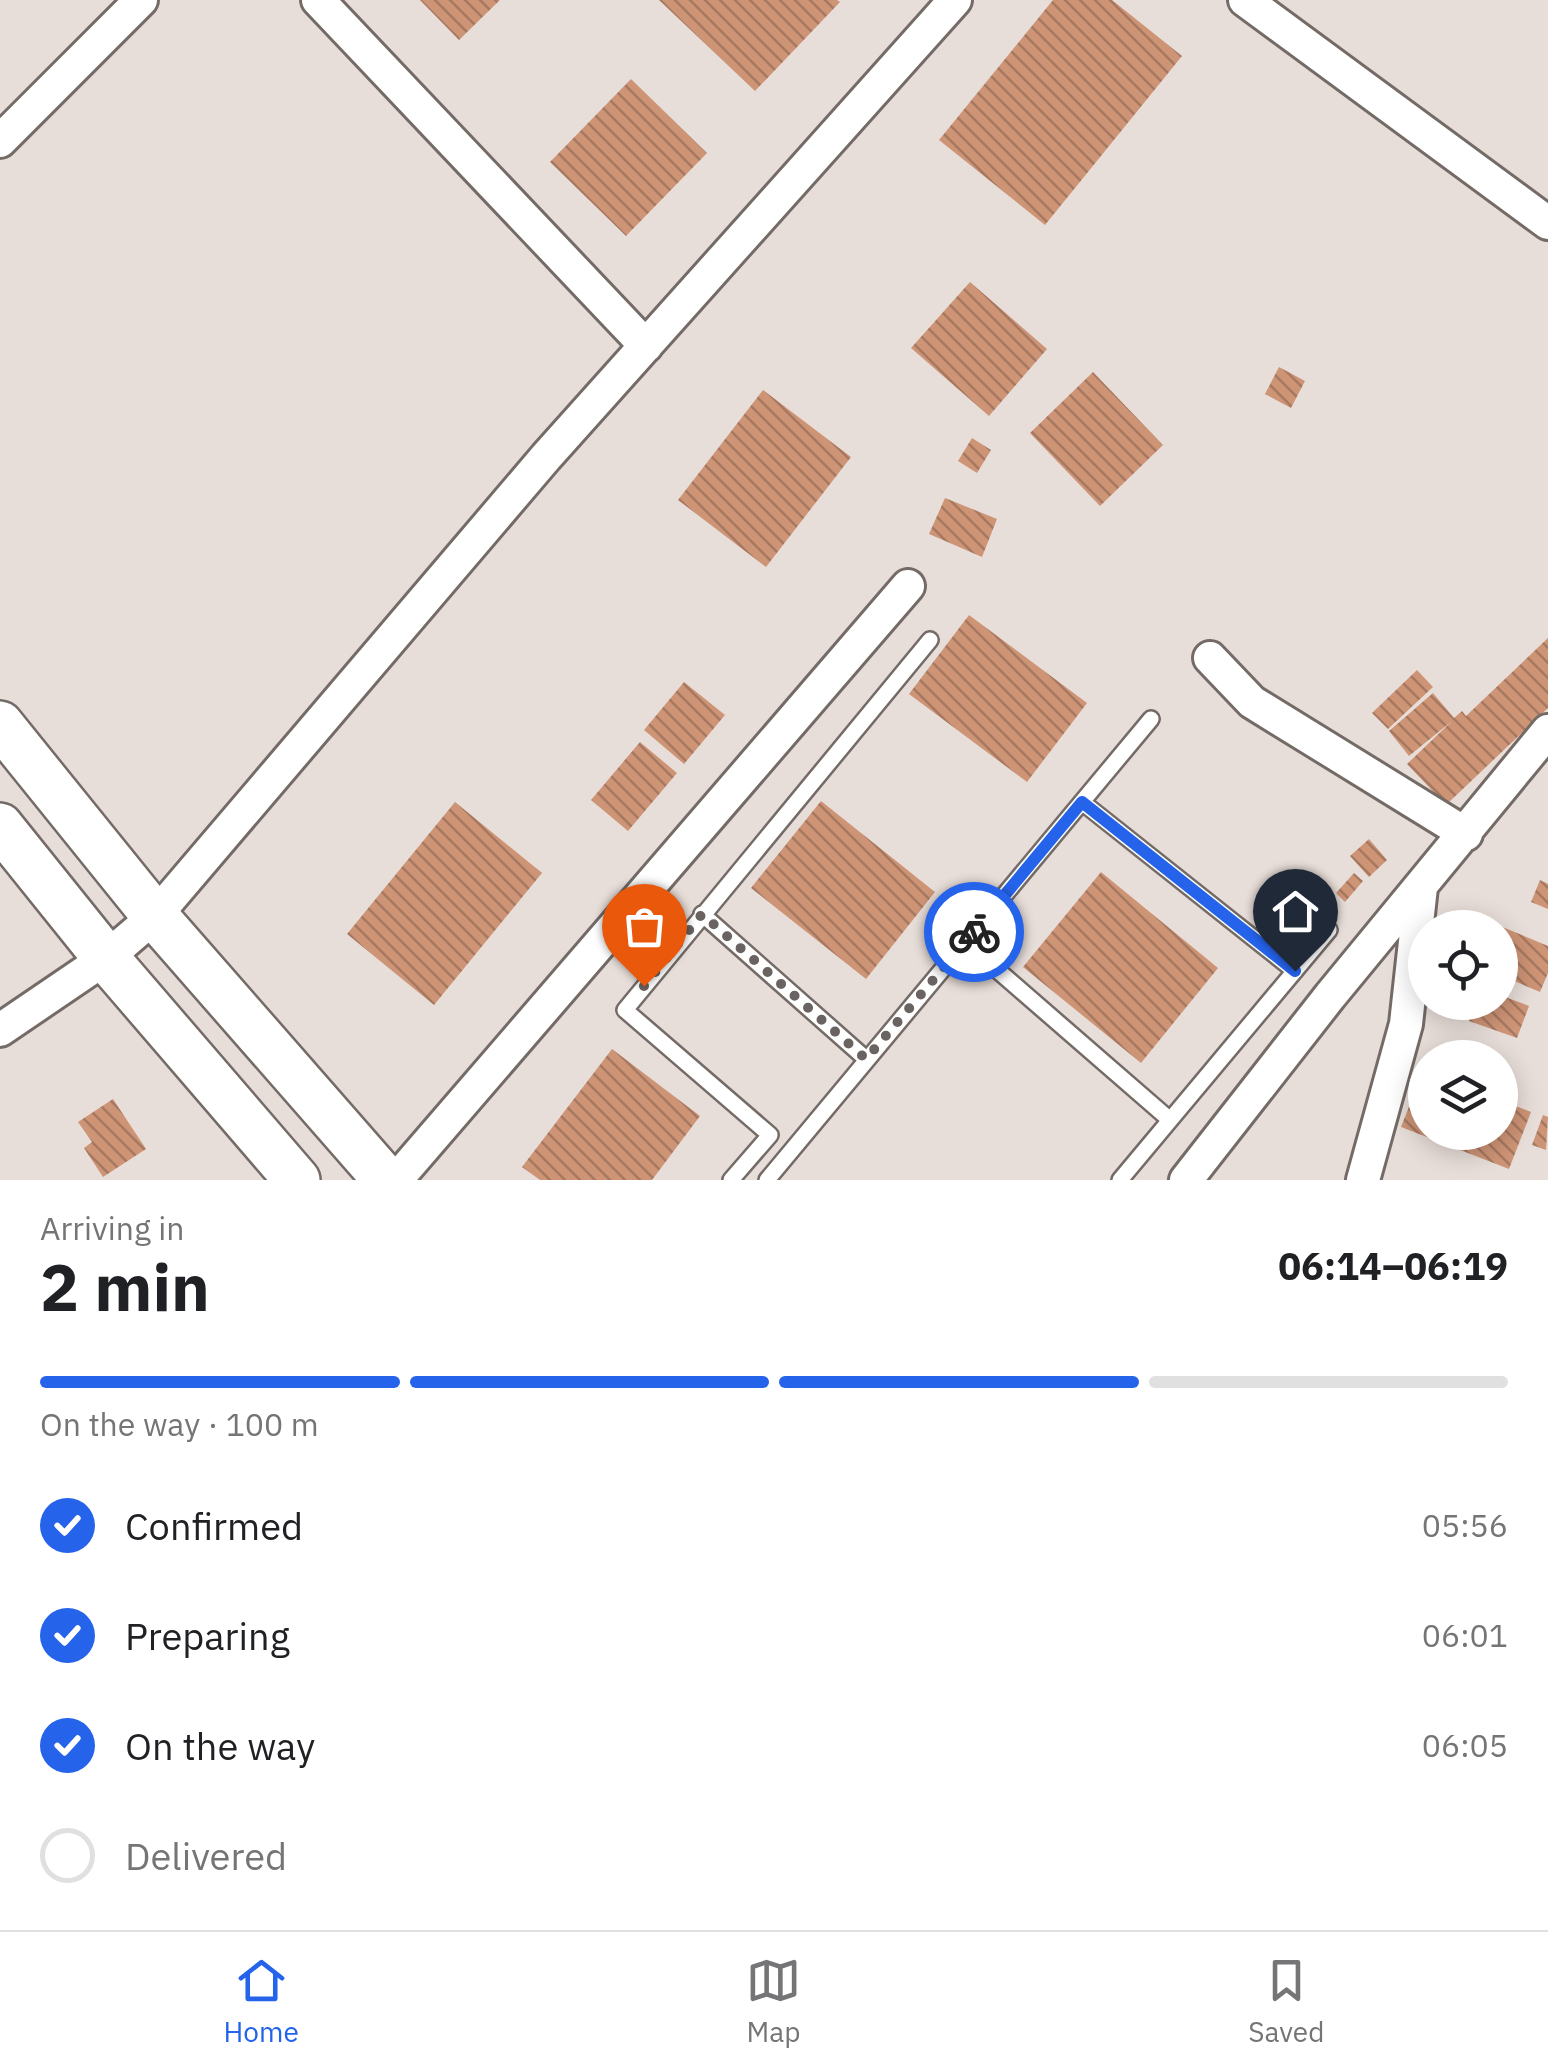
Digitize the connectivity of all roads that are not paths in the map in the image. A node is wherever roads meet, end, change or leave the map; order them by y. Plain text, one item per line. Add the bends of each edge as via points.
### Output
1 (141, 0) edge
2 (318, 0) edge
3 (954, 0) edge
4 (1244, 0) edge
5 (0, 142) edge
6 (1548, 223) edge
7 (646, 346) junction
8 (908, 586) dead end
9 (930, 640) dead end
10 (1210, 658) dead end
11 (1152, 719) dead end
12 (0, 724) edge
13 (1548, 731) edge
14 (1082, 802) junction
15 (0, 826) edge
16 (1466, 834) junction
17 (1422, 886) junction
18 (702, 914) junction
19 (155, 916) junction
20 (1329, 930) dead end
21 (965, 942) junction
22 (106, 958) junction
23 (1295, 971) junction
24 (0, 1030) edge
25 (866, 1059) junction
26 (1170, 1120) junction
27 (296, 1180) edge
28 (386, 1180) edge
29 (396, 1180) edge
30 (731, 1180) edge
31 (767, 1180) edge
32 (1120, 1180) edge
33 (1186, 1180) edge
34 (1363, 1180) edge

1 - 5 street
2 - 7 street
3 - 7 street
4 - 6 street
7 - 19 street
8 - 29 street
9 - 18 lane
10 - 16 street via 1252,702
11 - 14 lane
12 - 19 main road
13 - 16 street
14 - 21 lane
14 - 23 lane
15 - 22 main road
16 - 17 street
17 - 33 street
17 - 34 street via 1406,1024
18 - 25 lane
18 - 30 lane via 625,1010 770,1135
19 - 22 street
19 - 28 main road
20 - 23 lane
21 - 25 lane
21 - 26 lane
22 - 24 street
22 - 27 main road
23 - 26 lane
25 - 31 lane
26 - 32 lane

